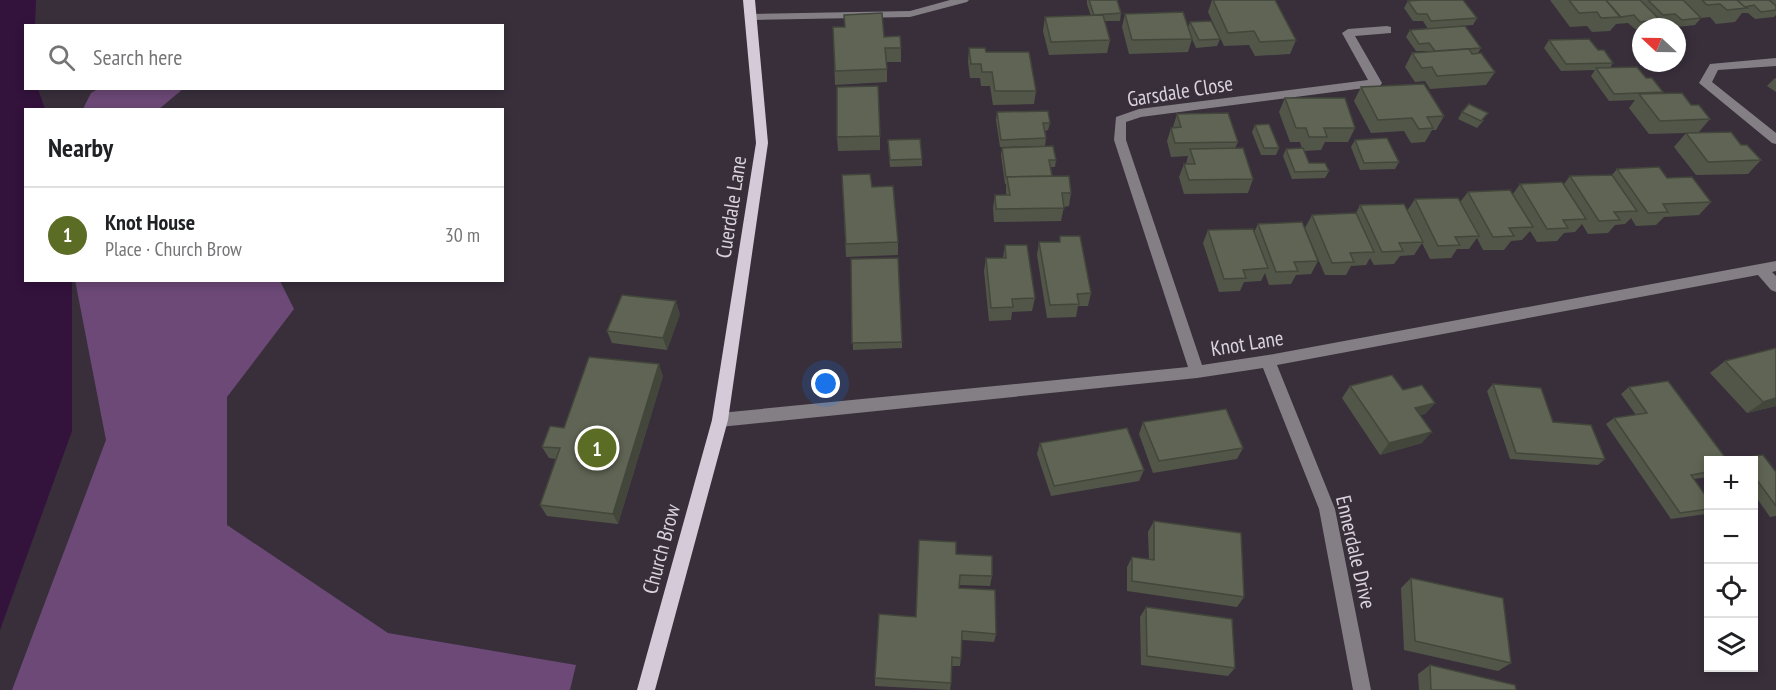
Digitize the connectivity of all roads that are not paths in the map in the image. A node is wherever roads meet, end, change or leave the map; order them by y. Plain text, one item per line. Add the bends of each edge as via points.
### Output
1 (749, 0) edge
2 (963, 0) edge
3 (751, 17) junction
4 (1387, 30) dead end
5 (1776, 62) edge
6 (1776, 140) edge
7 (1769, 268) edge
8 (1776, 286) edge
9 (1268, 361) junction
10 (1197, 372) junction
11 (720, 420) junction
12 (646, 690) edge
13 (1362, 690) edge

1 - 3 main road, Cuerdale Lane
2 - 3 street via 910,14
3 - 11 main road, Cuerdale Lane via 762,143
4 - 10 street, Garsdale Close via 1348,33 1376,83 1138,113 1120,120 1120,140
5 - 6 street via 1714,67 1705,83
7 - 8 street
7 - 9 street, Knot Lane
9 - 10 street, Knot Lane
9 - 13 street, Ennerdale Drive via 1326,509
10 - 11 street, Knot Lane
11 - 12 main road, Church Brow

